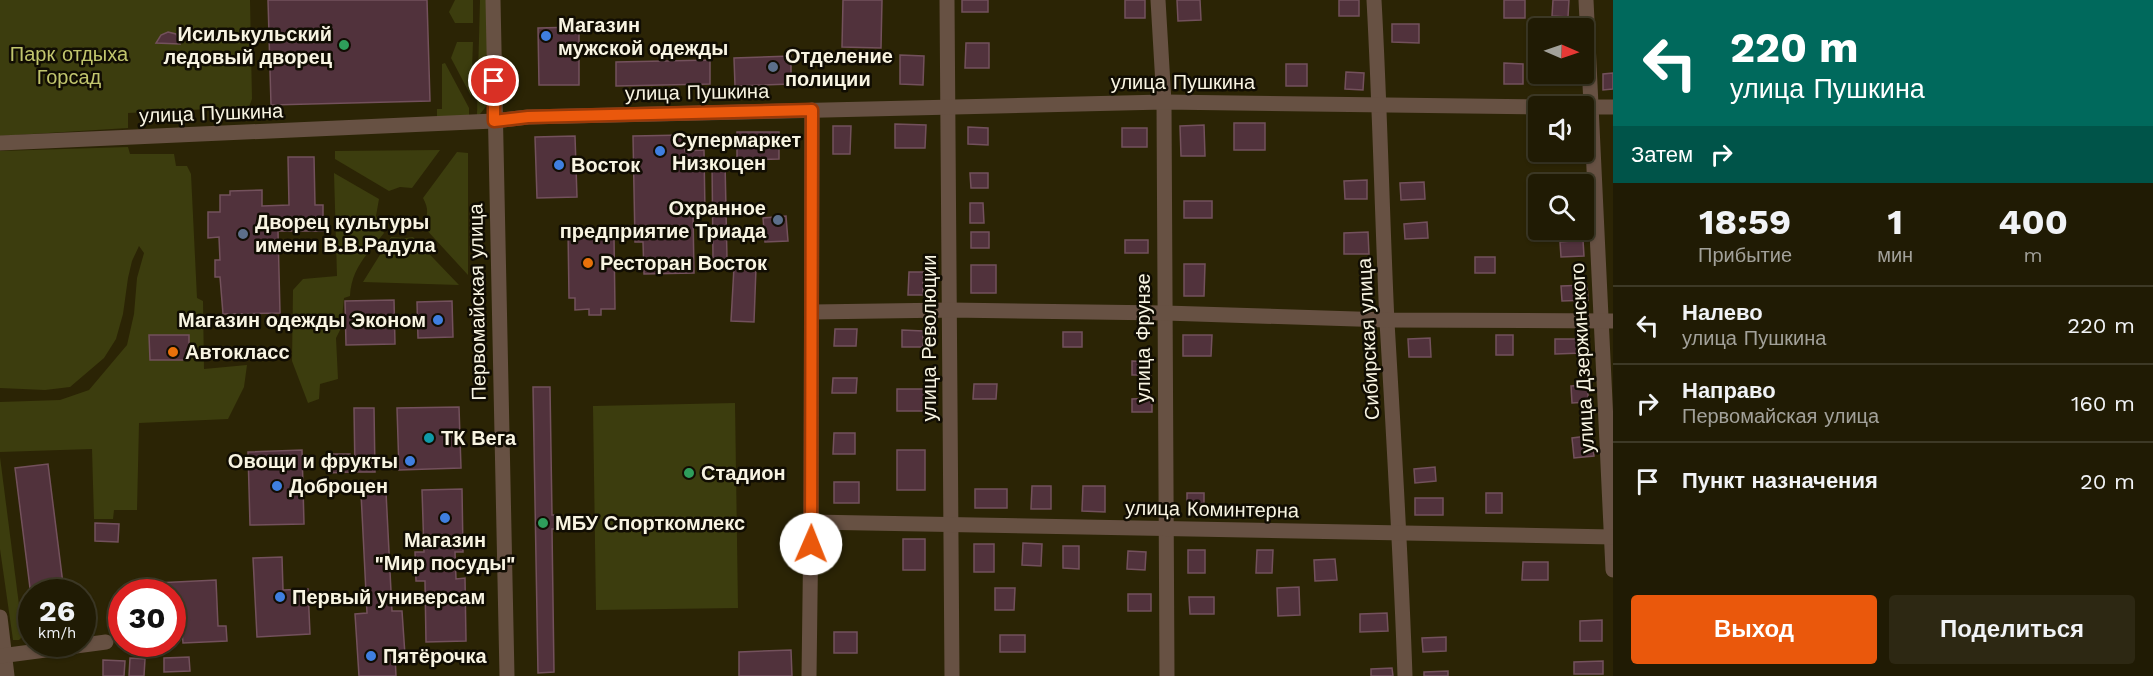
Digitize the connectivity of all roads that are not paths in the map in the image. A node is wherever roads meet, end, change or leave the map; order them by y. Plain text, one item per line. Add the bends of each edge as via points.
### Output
1 (493, 0) edge
2 (948, 0) edge
3 (1158, 0) edge
4 (1374, 0) edge
5 (1586, 0) edge
6 (1588, 96) edge
7 (1164, 102) junction
8 (1380, 105) junction
9 (1528, 107) edge
10 (1594, 107) edge
11 (1613, 107) edge
12 (949, 108) junction
13 (812, 110) junction
14 (494, 121) junction
15 (0, 143) edge
16 (1593, 162) edge
17 (950, 310) junction
18 (812, 312) junction
19 (1165, 313) junction
20 (1387, 320) junction
21 (1607, 321) edge
22 (811, 522) junction
23 (951, 525) junction
24 (1165, 529) junction
25 (1400, 534) junction
26 (1612, 536) edge
27 (1613, 570) edge
28 (0, 617) edge
29 (106, 642) dead end
30 (2, 656) edge
31 (7, 676) edge
32 (507, 676) edge
33 (809, 676) edge
34 (952, 676) edge
35 (1167, 676) edge
36 (1405, 676) edge

1 - 14 street, Первомайская улица
2 - 12 street, улица Революции
3 - 7 street, улица Фрунзе
4 - 8 street, Сибирская улица
5 - 6 street, улица Дзержинского
7 - 8 street, улица Пушкина
7 - 12 street, улица Пушкина
7 - 19 street, улица Фрунзе
8 - 9 street, улица Пушкина
8 - 20 street, Сибирская улица
10 - 11 street
12 - 13 street, улица Пушкина
12 - 17 street, улица Революции
13 - 14 street, улица Пушкина
13 - 18 street
14 - 15 street, улица Пушкина
14 - 32 street, Первомайская улица
16 - 21 street, улица Дзержинского
17 - 18 street
17 - 19 street
17 - 23 street, улица Революции
18 - 22 street
19 - 20 street
19 - 24 street, улица Фрунзе
20 - 21 street
20 - 25 street, Сибирская улица
21 - 26 street, улица Дзержинского
22 - 23 street, улица Коминтерна
22 - 33 street
23 - 24 street, улица Коминтерна
23 - 34 street, улица Революции
24 - 25 street, улица Коминтерна
24 - 35 street, улица Фрунзе
25 - 26 street, улица Коминтерна
25 - 36 street, Сибирская улица
26 - 27 street, улица Дзержинского
28 - 30 street
29 - 30 street
30 - 31 street

